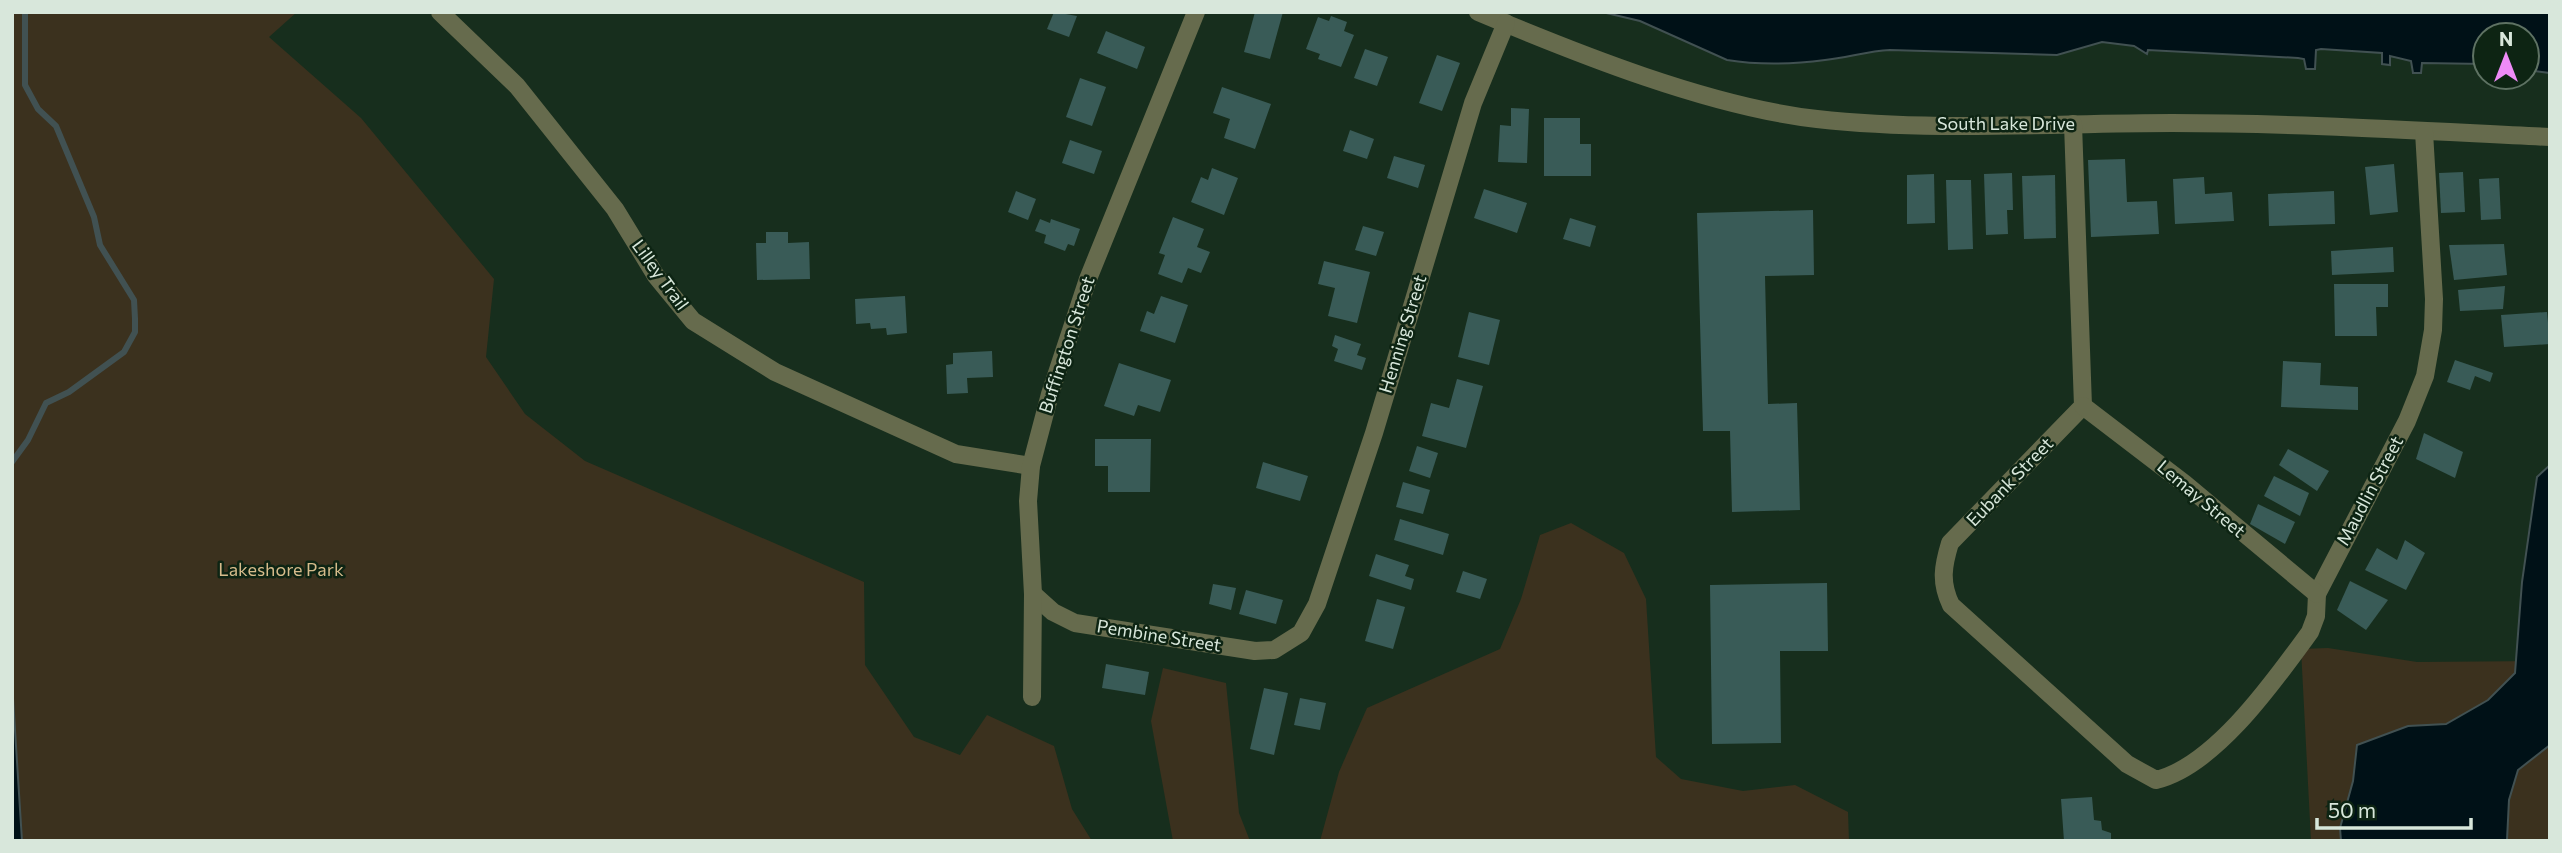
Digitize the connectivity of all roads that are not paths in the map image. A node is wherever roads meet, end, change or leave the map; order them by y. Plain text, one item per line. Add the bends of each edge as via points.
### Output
1 (440, 12) edge
2 (1196, 12) edge
3 (1478, 12) edge
4 (1506, 23) junction
5 (2073, 124) junction
6 (2424, 132) junction
7 (2550, 137) edge
8 (2083, 406) junction
9 (1031, 466) junction
10 (1033, 594) junction
11 (2317, 594) junction
12 (1292, 639) joint
13 (1032, 696) dead end
14 (2156, 780) joint

1 - 9 street, Lilley Trail via 517,86 615,209 656,276 693,321 775,372 956,454
2 - 9 street, Buffington Street via 1088,279
3 - 4 street, South Lake Drive
4 - 5 street, South Lake Drive via 1671,84 1788,114 1879,123
4 - 12 street, Henning Street via 1473,103 1374,433 1317,604 1301,633
5 - 6 street, South Lake Drive via 2228,123
5 - 8 street
6 - 7 street, South Lake Drive
6 - 11 street, Maudlin Street via 2434,299 2426,376
8 - 11 street, Lemay Street
8 - 14 street, Eubank Street via 1950,542 1943,588 1951,605 2127,764
9 - 10 street, Buffington Street
10 - 12 street, Pembine Street via 1075,623 1255,651 1274,650
10 - 13 street, Buffington Street
11 - 14 street, Maudlin Street via 2310,632 2234,726 2199,761

